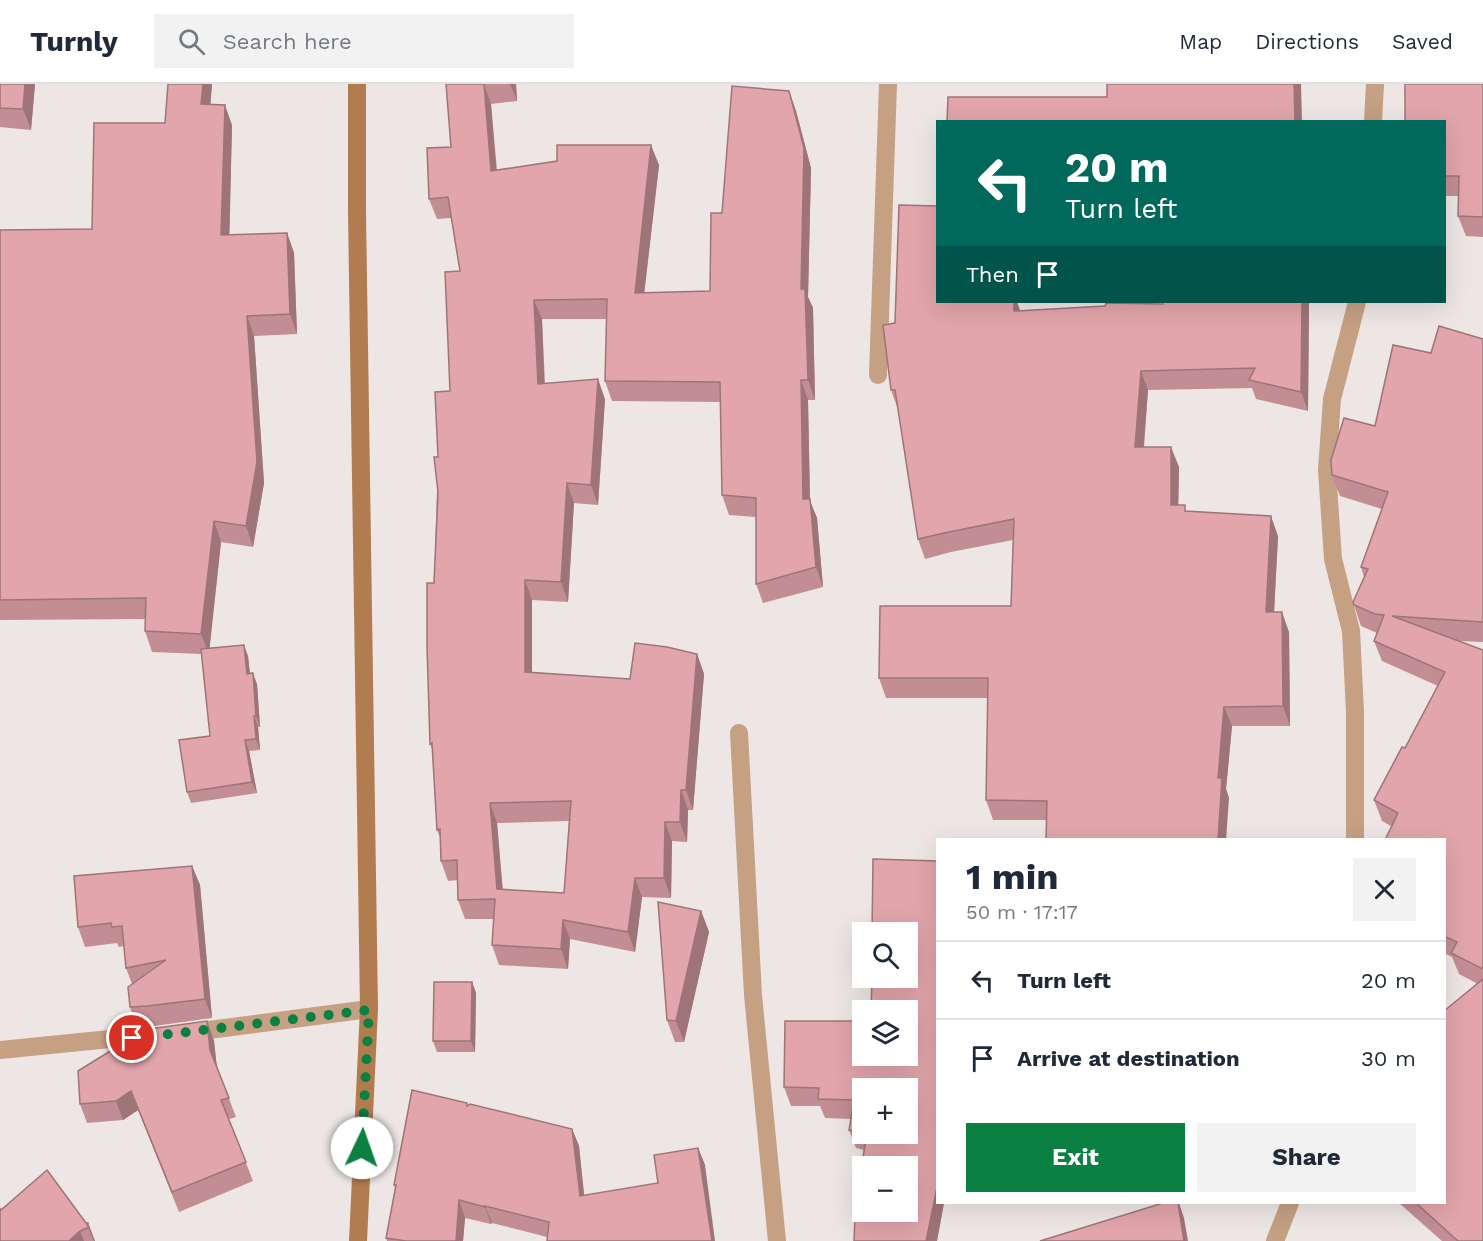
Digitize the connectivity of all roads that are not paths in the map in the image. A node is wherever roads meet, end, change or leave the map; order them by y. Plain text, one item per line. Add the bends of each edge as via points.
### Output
1 (357, 84) edge
2 (888, 84) edge
3 (1375, 84) edge
4 (1373, 120) edge
5 (1357, 303) edge
6 (878, 375) dead end
7 (739, 733) dead end
8 (1355, 838) edge
9 (369, 1010) junction
10 (0, 1050) edge
11 (1290, 1204) edge
12 (358, 1241) edge
13 (777, 1241) edge
14 (1275, 1241) edge

1 - 9 main road
2 - 6 street
3 - 4 street
5 - 8 street via 1332,399 1328,470 1333,559 1351,631
7 - 13 street via 753,995
9 - 10 street
9 - 12 main road
11 - 14 street

